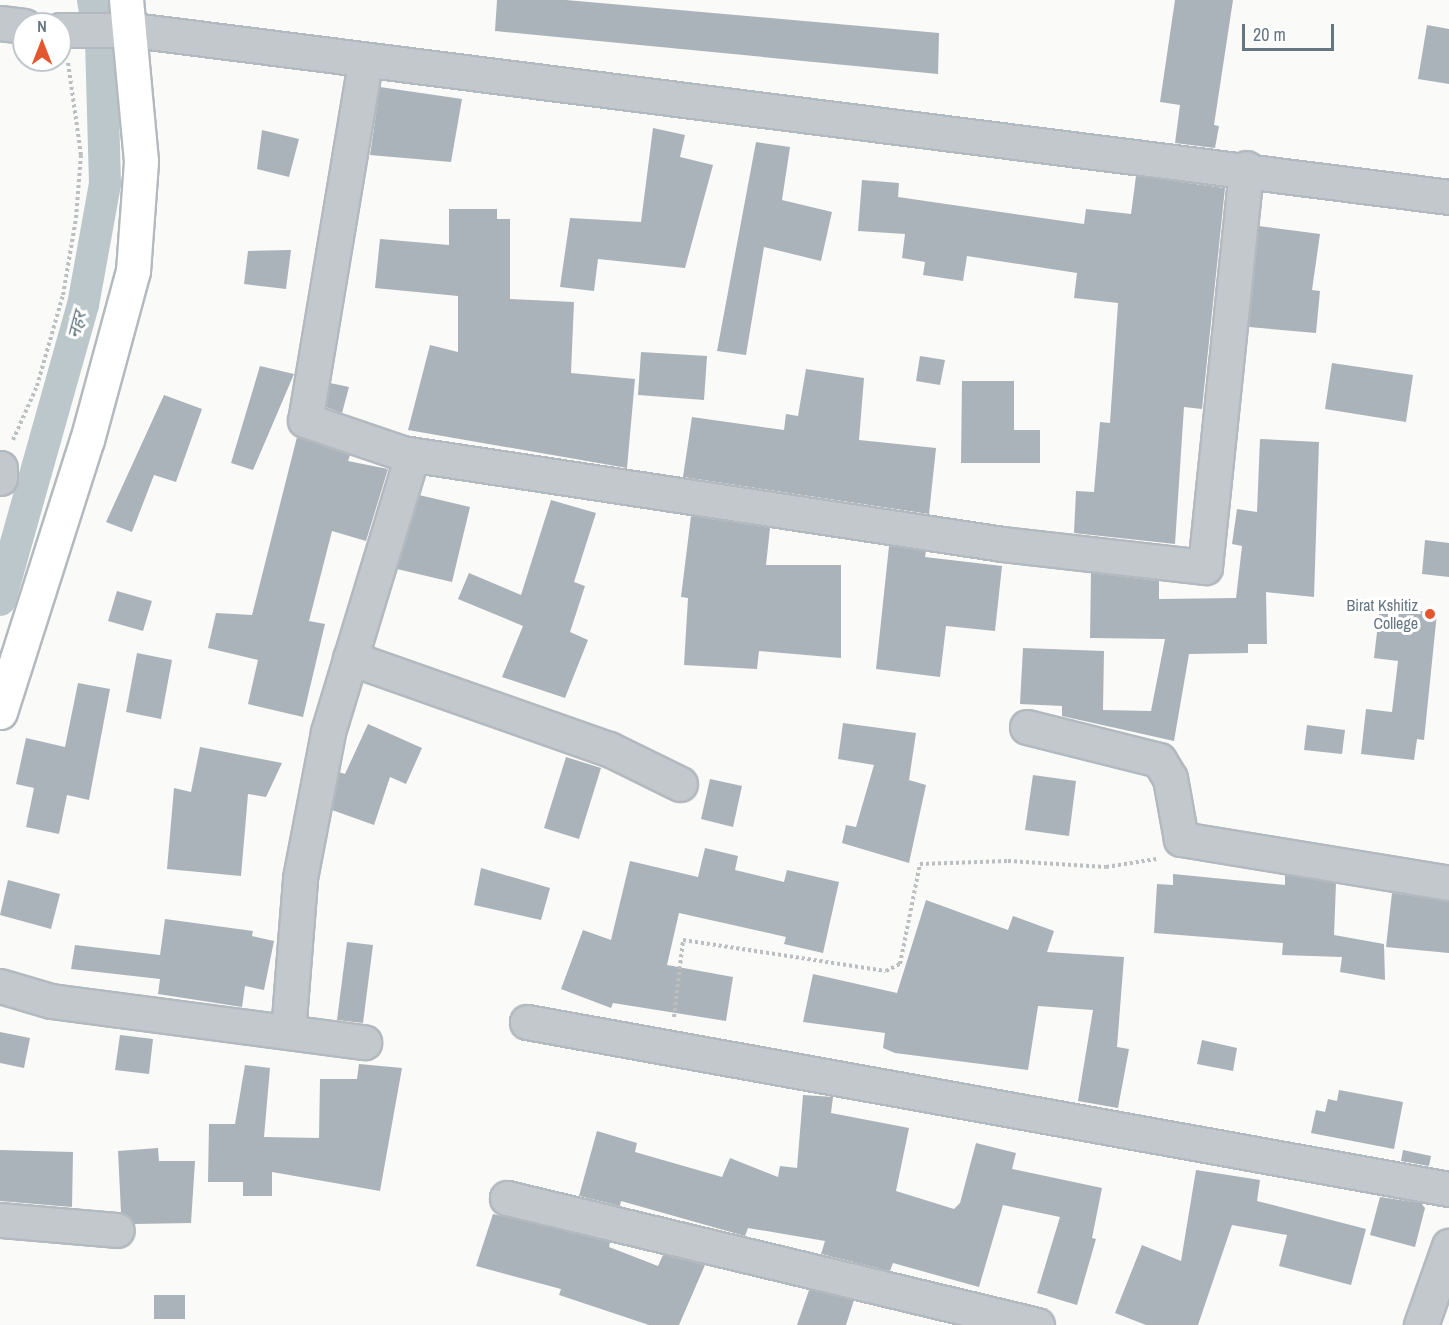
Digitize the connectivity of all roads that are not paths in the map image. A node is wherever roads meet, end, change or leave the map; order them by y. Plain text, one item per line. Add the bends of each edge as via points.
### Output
1 (129, 15) edge
2 (72, 28) edge
3 (365, 63) junction
4 (1246, 168) junction
5 (1449, 196) edge
6 (412, 455) junction
7 (350, 658) junction
8 (0, 712) edge
9 (1027, 727) dead end
10 (680, 784) dead end
11 (1449, 883) edge
12 (0, 986) edge
13 (527, 1022) dead end
14 (288, 1032) junction
15 (364, 1042) dead end
16 (1449, 1189) edge
17 (507, 1198) dead end
18 (0, 1220) edge
19 (117, 1230) dead end
20 (1449, 1246) edge
21 (1038, 1325) edge
22 (1421, 1325) edge

1 - 2 street
1 - 3 street
1 - 8 street via 141,161 133,271 87,440
3 - 4 street
3 - 6 street via 305,420
4 - 5 street
4 - 6 street via 1205,567 726,506
6 - 7 street
7 - 10 street via 609,749
7 - 14 street via 328,732 300,878
9 - 11 street via 1159,760 1170,778 1181,839
12 - 14 street via 51,1001
13 - 16 street
14 - 15 street
17 - 21 street
18 - 19 street
20 - 22 street

